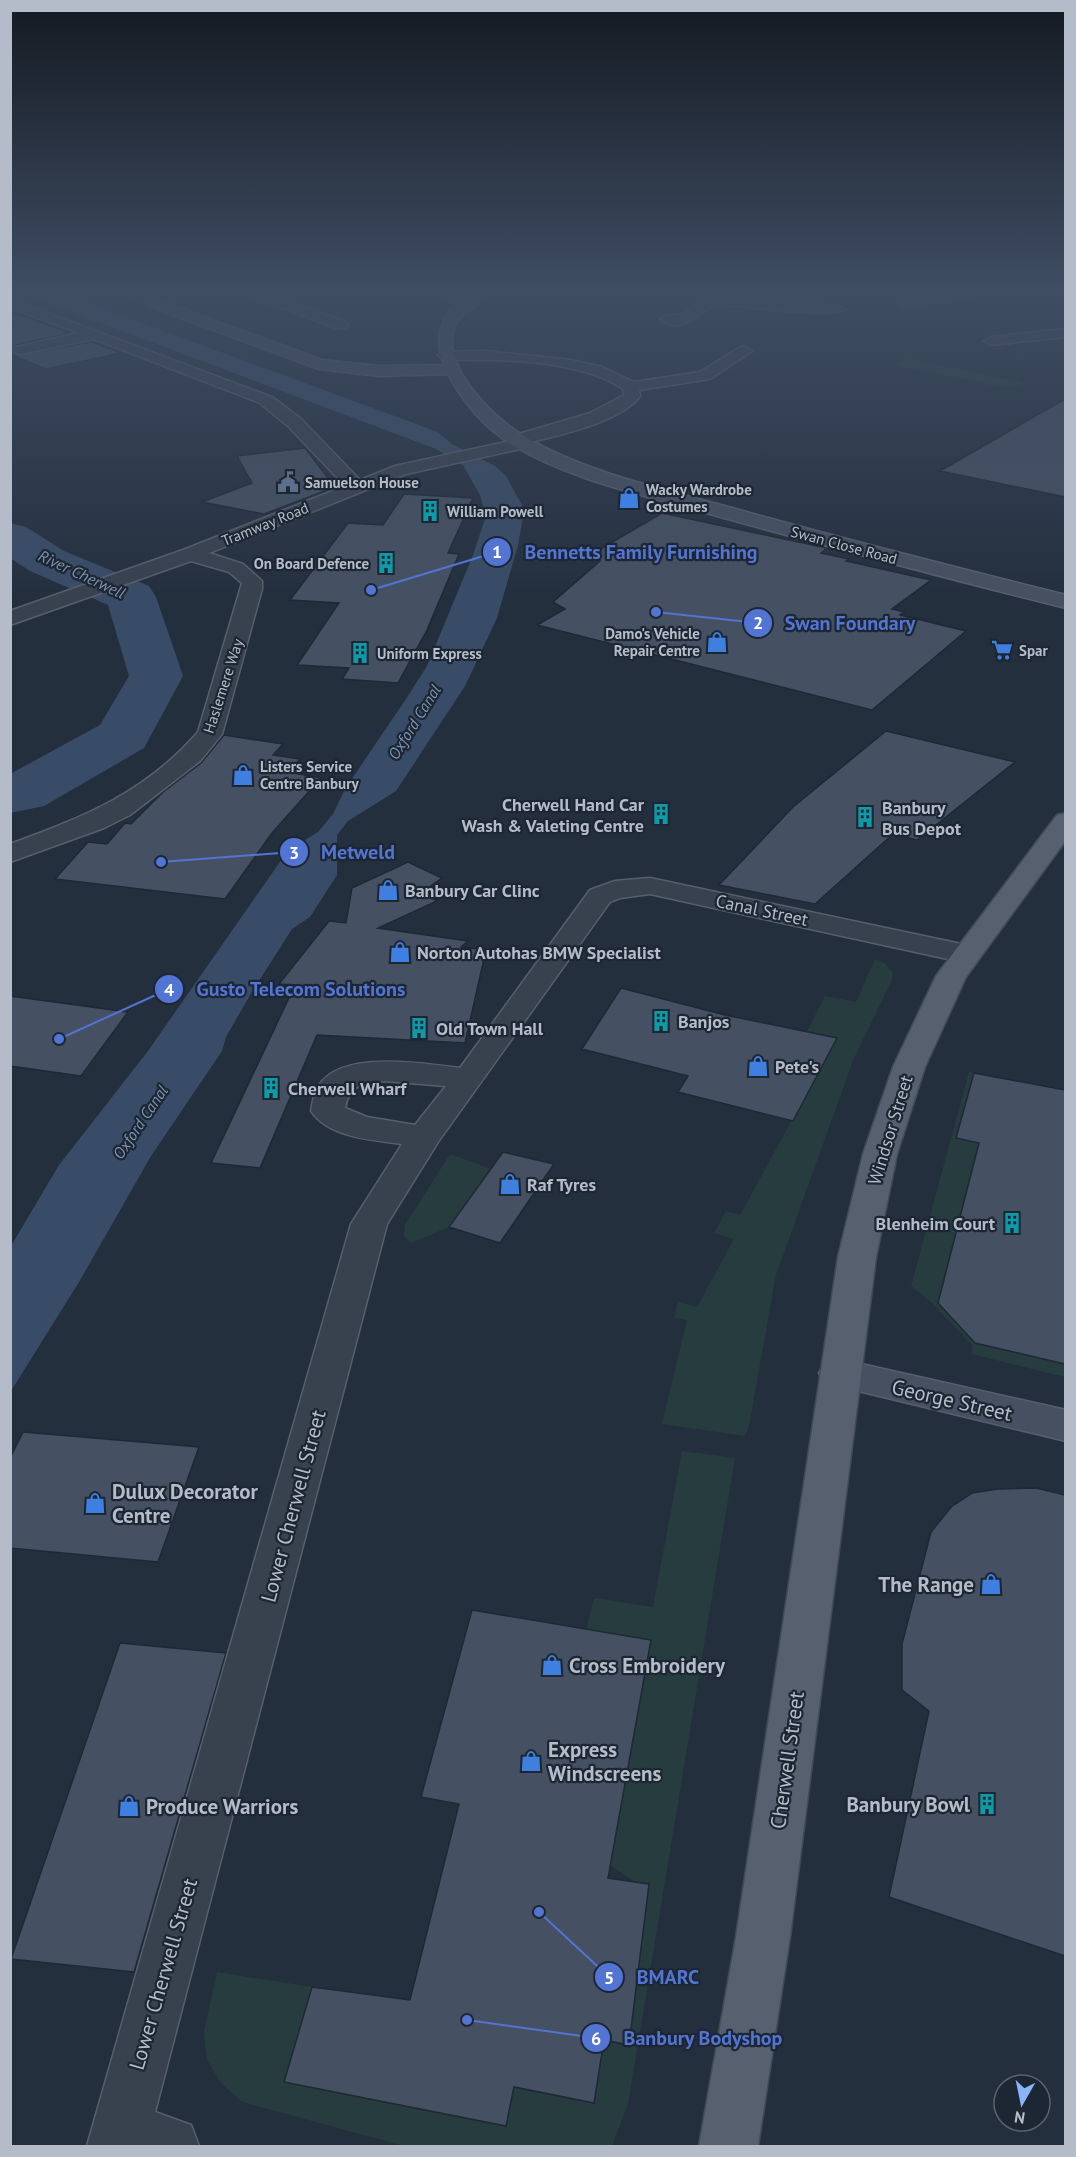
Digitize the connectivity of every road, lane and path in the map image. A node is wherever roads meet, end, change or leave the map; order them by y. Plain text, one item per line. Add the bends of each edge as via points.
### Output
1 (250, 394) edge
2 (466, 394) edge
3 (632, 394) edge
4 (520, 442) junction
5 (357, 487) junction
6 (190, 554) junction
7 (1065, 602) edge
8 (10, 619) edge
9 (1065, 821) edge
10 (10, 854) edge
11 (575, 930) joint
12 (972, 946) junction
13 (470, 1080) junction
14 (424, 1137) junction
15 (839, 1373) junction
16 (1065, 1426) edge
17 (135, 2142) edge
18 (728, 2146) edge

1 - 5 street via 266,400 294,422
2 - 4 street, Swan Close Road
3 - 4 street, Tramway Road via 614,408
4 - 5 street, Tramway Road via 426,464
4 - 7 street, Swan Close Road via 576,466 664,494
5 - 6 street, Tramway Road
6 - 8 street, Tramway Road
6 - 10 street, Haslemere Way via 236,568 252,581 210,734 191,756 121,809
9 - 12 main road, Windsor Street
11 - 12 street, Canal Street via 600,896 650,886
11 - 13 street, Lower Cherwell Street
12 - 15 main road, Windsor Street via 951,976 909,1067 880,1154 857,1257
13 - 14 street, Lower Cherwell Street
13 - 14 street via 372,1071 355,1073 332,1089 327,1101 334,1118
14 - 17 street, Lower Cherwell Street via 369,1224 262,1622
15 - 16 street, George Street
15 - 18 main road, Cherwell Street via 764,1937

